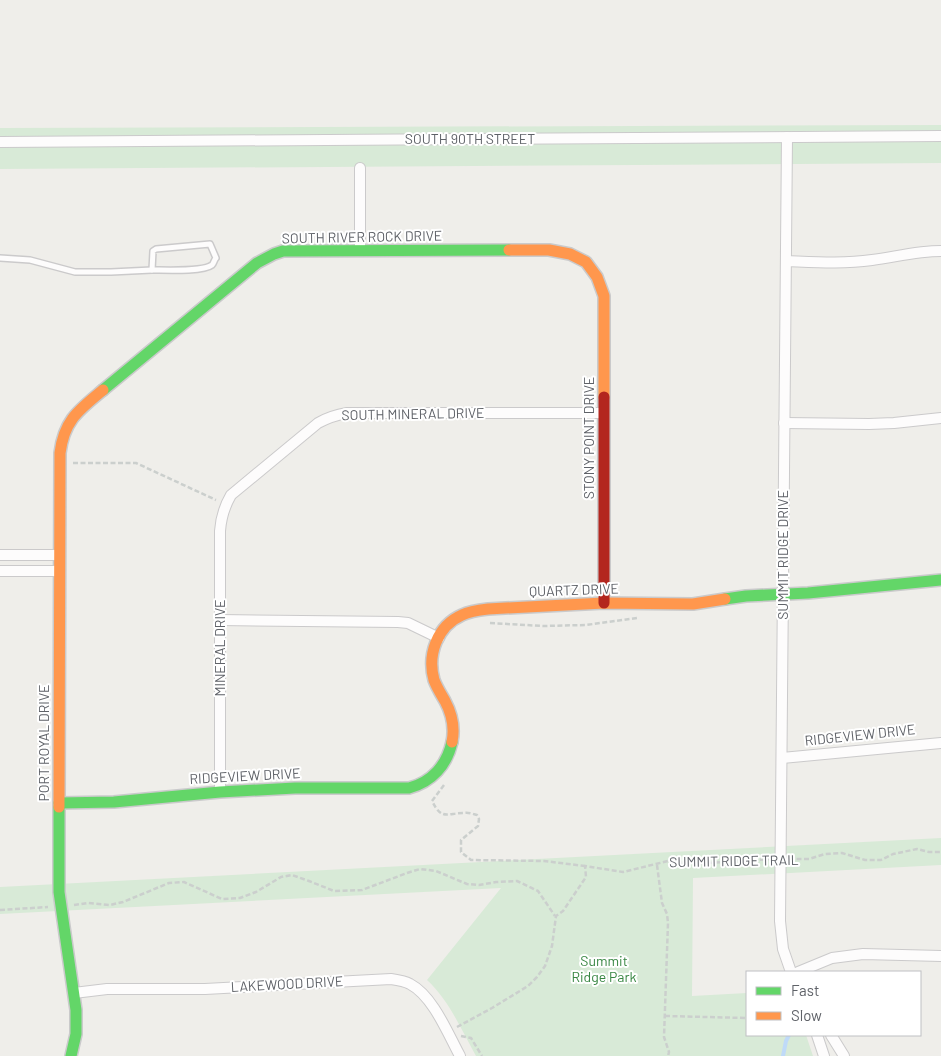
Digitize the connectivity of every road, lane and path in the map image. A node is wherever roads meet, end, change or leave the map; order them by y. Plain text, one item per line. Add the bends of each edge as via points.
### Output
1 (941, 136) edge
2 (787, 137) junction
3 (0, 142) edge
4 (360, 168) dead end
5 (360, 251) junction
6 (941, 251) edge
7 (0, 258) edge
8 (786, 261) junction
9 (152, 270) junction
10 (596, 274) joint
11 (604, 413) junction
12 (941, 418) edge
13 (784, 423) junction
14 (64, 428) joint
15 (69, 463) dead end
16 (220, 502) junction
17 (0, 555) edge
18 (59, 555) junction
19 (0, 571) edge
20 (59, 571) junction
21 (941, 580) edge
22 (783, 594) junction
23 (604, 603) junction
24 (643, 617) dead end
25 (220, 620) junction
26 (487, 623) dead end
27 (439, 638) junction
28 (941, 742) edge
29 (782, 758) junction
30 (431, 777) joint
31 (447, 781) dead end
32 (220, 792) junction
33 (59, 803) junction
34 (941, 852) edge
35 (781, 859) junction
36 (657, 864) junction
37 (585, 866) junction
38 (60, 906) junction
39 (0, 910) edge
40 (556, 916) junction
41 (941, 956) edge
42 (790, 971) edge
43 (800, 971) edge
44 (74, 993) junction
45 (665, 1016) junction
46 (746, 1018) edge
47 (456, 1027) dead end
48 (461, 1036) dead end
49 (817, 1036) edge
50 (832, 1036) edge
51 (71, 1056) edge
52 (460, 1056) edge
53 (482, 1056) edge
54 (668, 1056) edge
55 (824, 1056) edge
56 (844, 1056) edge

1 - 2 street, SOUTH 90TH STREET
2 - 3 street, SOUTH 90TH STREET
2 - 8 street, SUMMIT RIDGE DRIVE
4 - 5 street
5 - 10 street, SOUTH RIVER ROCK DRIVE via 557,250 576,256
5 - 14 street, SOUTH RIVER ROCK DRIVE via 283,251 267,258 79,410
6 - 8 street via 849,262
7 - 9 lane via 30,260 75,272
8 - 13 street, SUMMIT RIDGE DRIVE
9 - 9 lane via 203,268 212,265 216,258 210,244 156,249 153,251
10 - 11 street, STONY POINT DRIVE via 604,296
11 - 16 street, SOUTH MINERAL DRIVE via 336,414 318,423
11 - 23 street, STONY POINT DRIVE
12 - 13 street via 869,424
13 - 22 street, SUMMIT RIDGE DRIVE
14 - 18 street, PORT ROYAL DRIVE via 60,452
15 - 16 path via 136,463
16 - 25 street, MINERAL DRIVE
17 - 18 street
18 - 20 street, PORT ROYAL DRIVE
19 - 20 street
20 - 33 street, PORT ROYAL DRIVE
21 - 22 street, QUARTZ DRIVE
22 - 23 street, QUARTZ DRIVE via 693,604
22 - 29 street, SUMMIT RIDGE DRIVE
23 - 27 street, QUARTZ DRIVE via 474,611 451,621
24 - 26 path via 586,625
25 - 27 street via 398,622
25 - 32 street, MINERAL DRIVE
27 - 30 street, QUARTZ DRIVE via 432,651 432,674 452,715 454,737 447,759
28 - 29 street, RIDGEVIEW DRIVE
29 - 35 street, SUMMIT RIDGE DRIVE
30 - 32 street, RIDGEVIEW DRIVE via 412,787 400,788 330,787
31 - 37 path, SUMMIT RIDGE TRAIL via 432,801 437,811 446,816 466,812 477,815 478,826 461,840 461,852 471,860 544,861
32 - 33 street, RIDGEVIEW DRIVE via 114,802
33 - 38 street, PORT ROYAL DRIVE
34 - 35 path, SUMMIT RIDGE TRAIL via 917,849 882,860 866,860 842,853 809,859
35 - 36 path, SUMMIT RIDGE TRAIL via 692,864 668,861
35 - 42 street, SUMMIT RIDGE DRIVE via 780,936
36 - 37 path, SUMMIT RIDGE TRAIL via 623,872
36 - 45 path via 668,923
37 - 40 path via 586,876 563,911
38 - 39 path
38 - 40 path via 110,905 169,883 184,882 222,899 240,898 281,877 292,875 334,891 362,890 420,869 436,871 467,884 517,881 538,891
38 - 44 street, PORT ROYAL DRIVE
40 - 47 path via 552,946 538,977 492,1008
41 - 43 street via 863,954 832,958
44 - 51 street, PORT ROYAL DRIVE via 77,1023
44 - 52 street, LAKEWOOD DRIVE via 107,989 205,989 391,979 409,984 425,996
45 - 46 path
45 - 54 path via 664,1037
48 - 53 path via 471,1038
49 - 55 street
50 - 56 street

